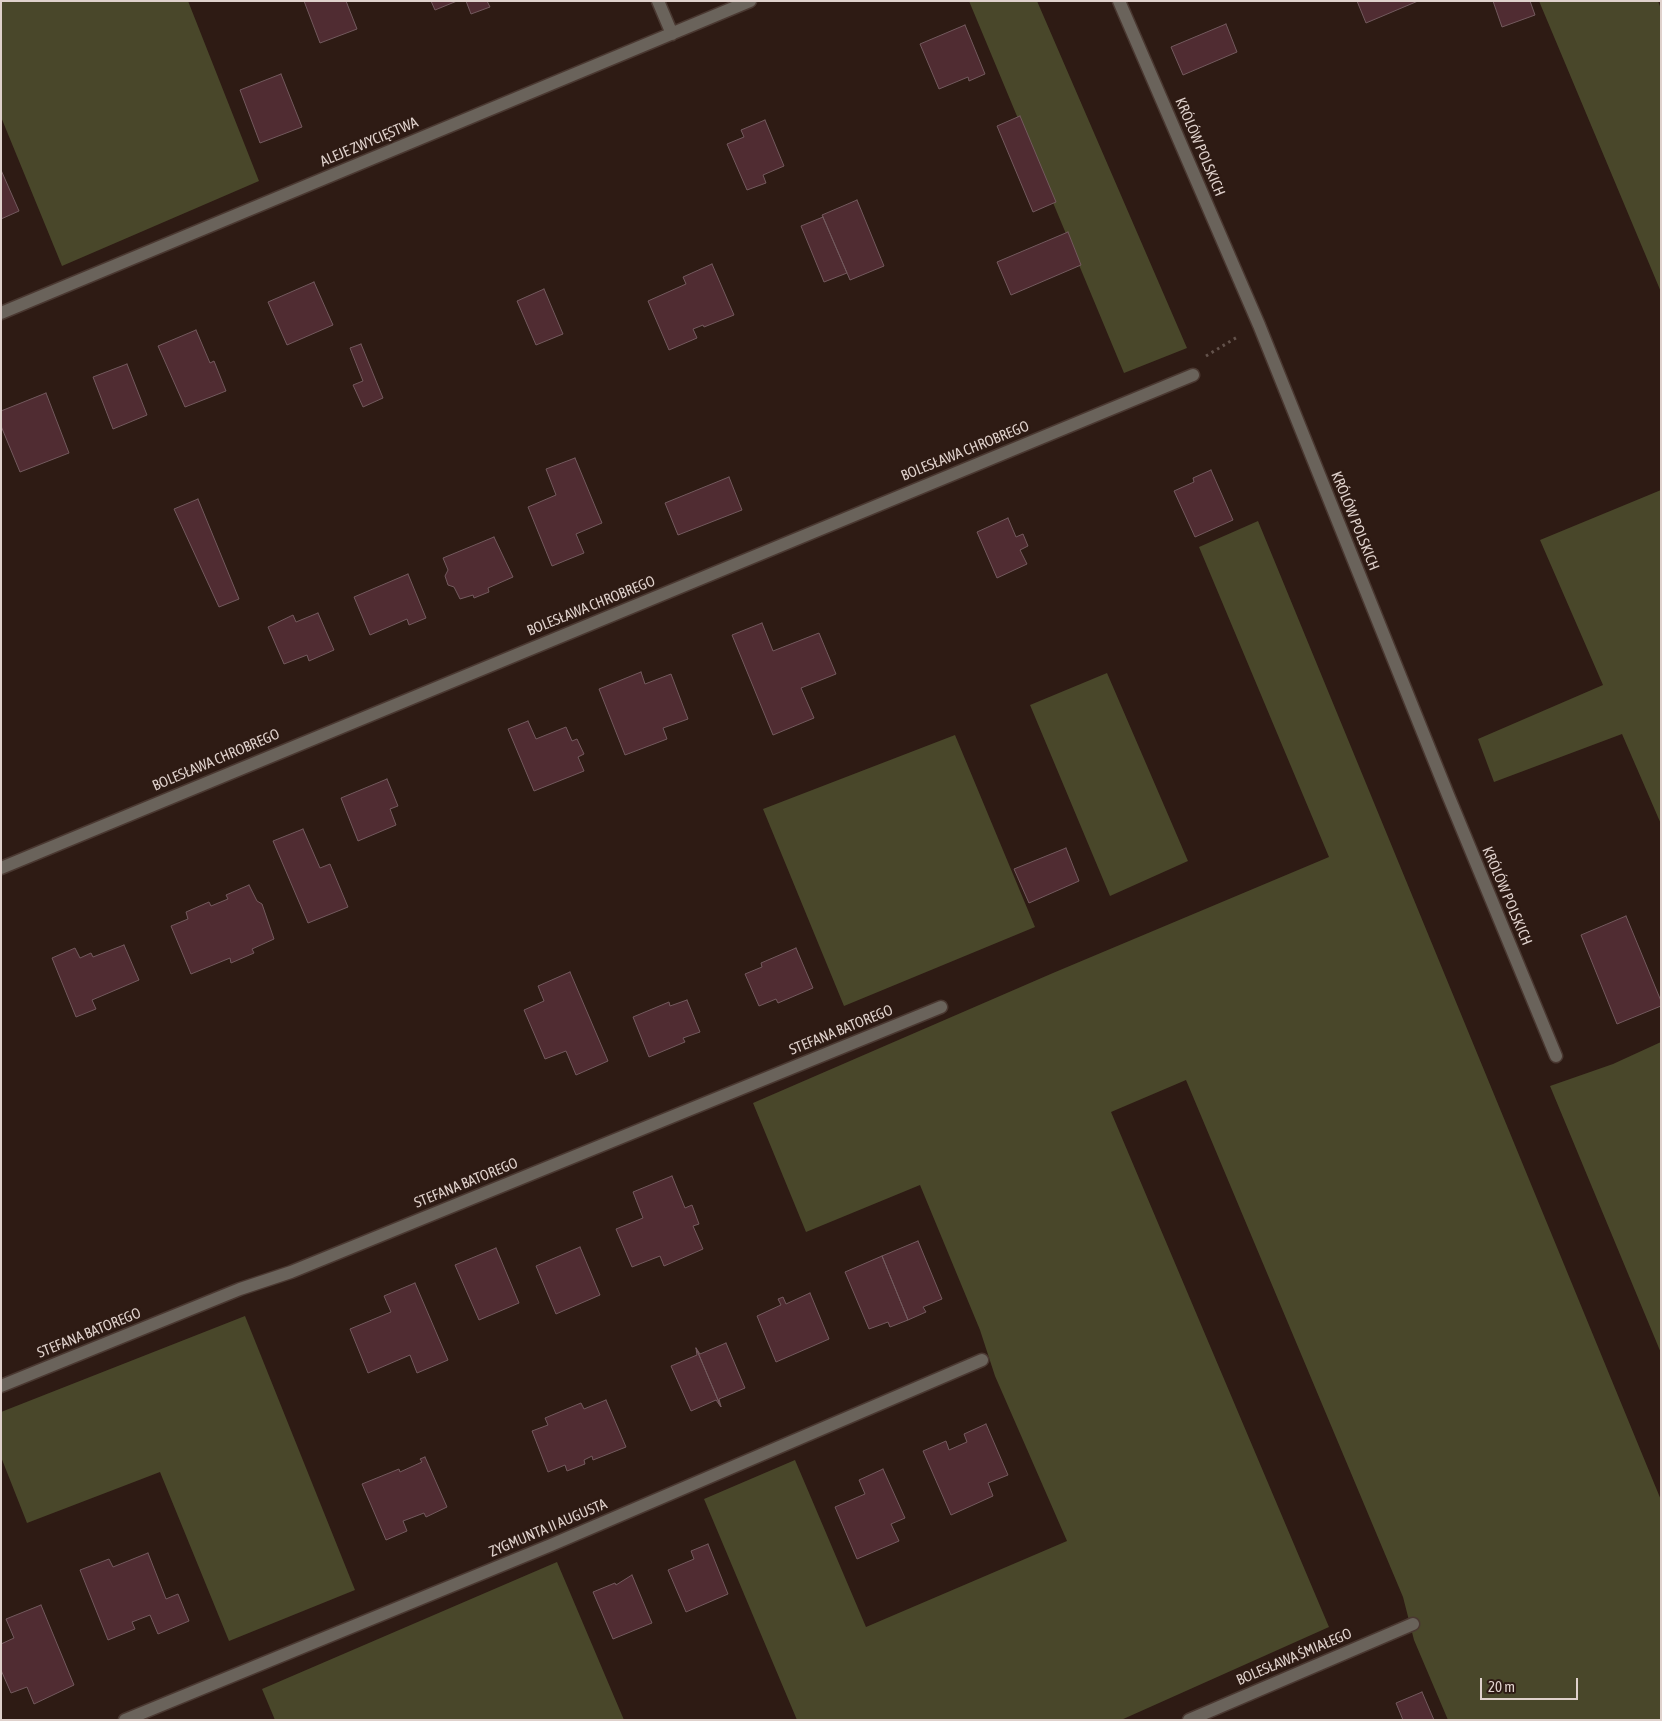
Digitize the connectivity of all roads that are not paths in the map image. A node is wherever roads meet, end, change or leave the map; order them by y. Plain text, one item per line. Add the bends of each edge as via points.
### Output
1 (658, 1) edge
2 (750, 1) edge
3 (1119, 1) edge
4 (672, 34) junction
5 (1, 313) edge
6 (1193, 375) road end
7 (1, 868) edge
8 (941, 1007) dead end
9 (1556, 1056) dead end
10 (982, 1360) dead end
11 (1, 1386) edge
12 (1413, 1624) dead end
13 (125, 1720) edge
14 (1189, 1720) edge

1 - 4 street
2 - 4 street, ALEJE ZWYCIĘSTWA
3 - 9 street, KRÓLÓW POLSKICH via 1259,325
4 - 5 street, ALEJE ZWYCIĘSTWA
6 - 7 street, BOLESŁAWA CHROBREGO
8 - 11 street, STEFANA BATOREGO via 291,1272 240,1289
10 - 13 street, ZYGMUNTA II AUGUSTA via 551,1545
12 - 14 street, BOLESŁAWA ŚMIAŁEGO

